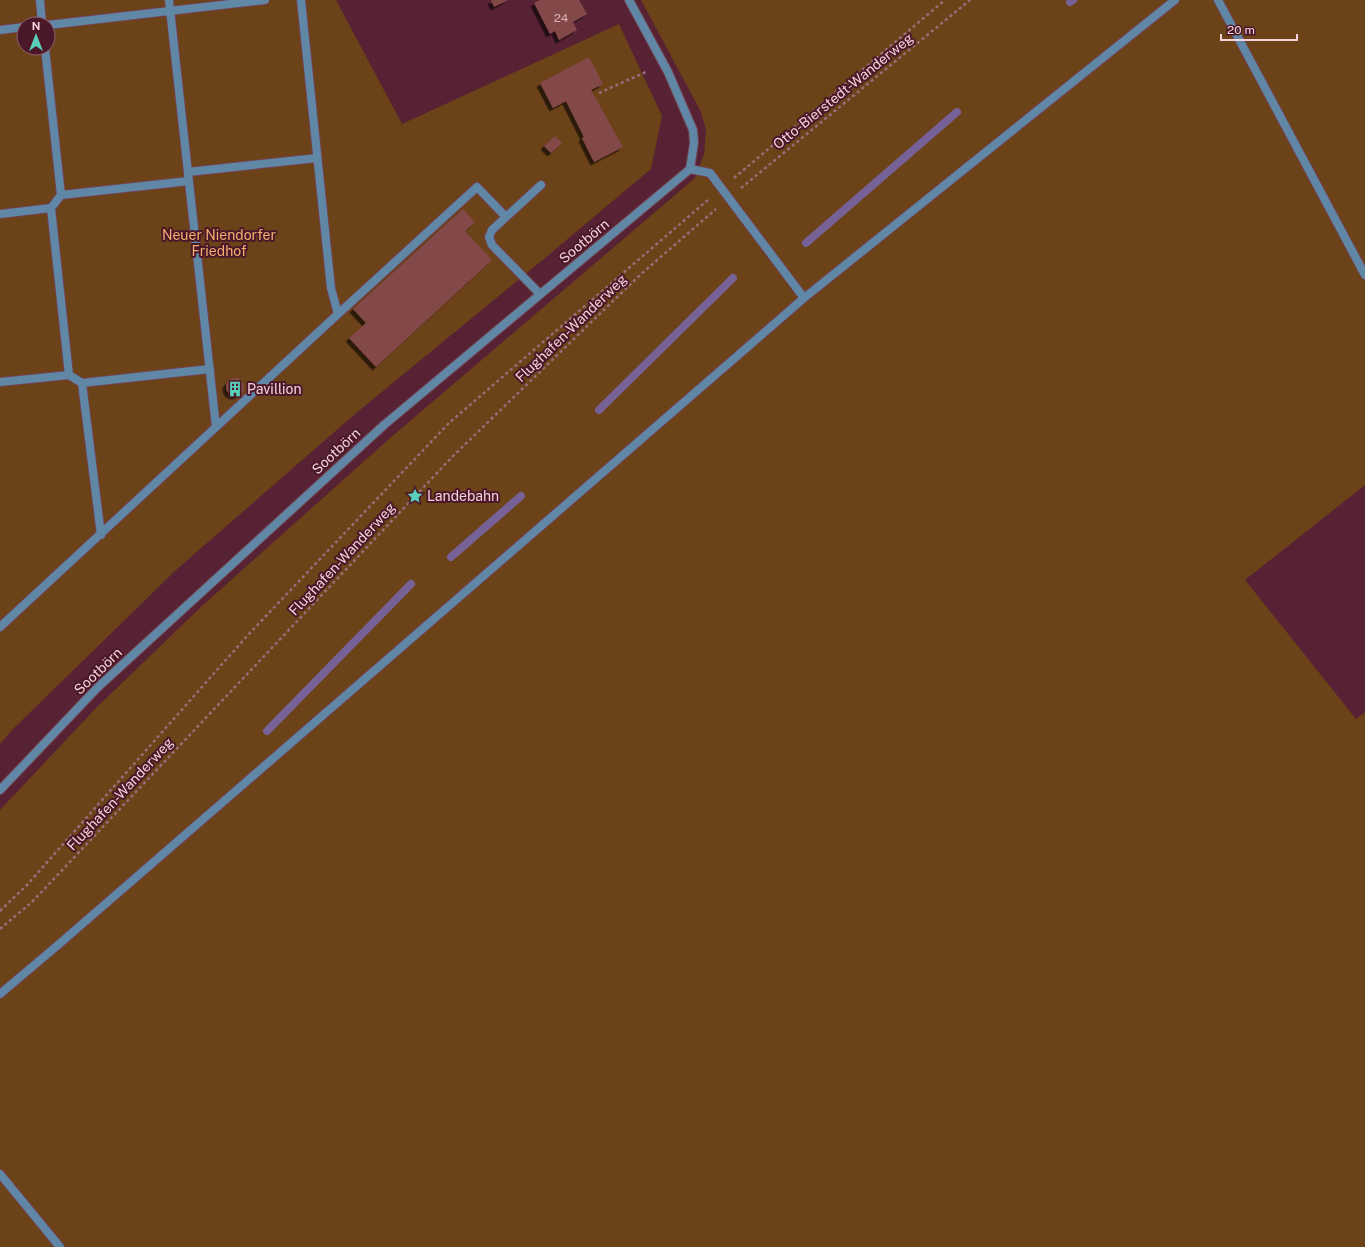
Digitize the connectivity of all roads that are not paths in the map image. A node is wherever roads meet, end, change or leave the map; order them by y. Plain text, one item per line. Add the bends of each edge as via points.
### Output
1 (40, 0) edge
2 (169, 0) edge
3 (265, 0) edge
4 (301, 0) edge
5 (629, 0) edge
6 (1175, 0) edge
7 (1218, 0) edge
8 (170, 10) junction
9 (41, 16) edge
10 (56, 24) edge
11 (16, 28) edge
12 (0, 30) edge
13 (46, 56) edge
14 (317, 158) junction
15 (690, 169) junction
16 (188, 172) junction
17 (189, 181) junction
18 (541, 185) dead end
19 (61, 195) junction
20 (51, 208) junction
21 (0, 214) edge
22 (506, 217) junction
23 (1365, 275) edge
24 (540, 294) junction
25 (804, 298) junction
26 (338, 314) junction
27 (210, 369) junction
28 (69, 376) junction
29 (0, 382) edge
30 (82, 383) junction
31 (216, 427) junction
32 (101, 534) junction
33 (0, 627) edge
34 (0, 790) edge
35 (0, 994) edge
36 (0, 1174) edge
37 (60, 1247) edge

1 - 9 street
2 - 8 street
3 - 8 street
4 - 14 street
5 - 15 street via 663,63 693,130
6 - 25 street
7 - 23 street
8 - 10 street
8 - 16 street
11 - 12 street
13 - 19 street
14 - 16 street
14 - 26 street via 331,288
15 - 24 street, Sootbörn
15 - 25 street via 710,173
16 - 17 street
17 - 19 street
17 - 27 street
18 - 22 street
19 - 20 street
20 - 21 street
20 - 28 street
22 - 24 street via 492,230 489,237 492,245
22 - 26 street via 477,187
24 - 34 street, Sootbörn via 384,425 110,676
25 - 35 street
26 - 31 street
27 - 30 street
27 - 31 street
28 - 29 street
28 - 30 street
30 - 32 street
31 - 32 street
32 - 33 street
36 - 37 street

